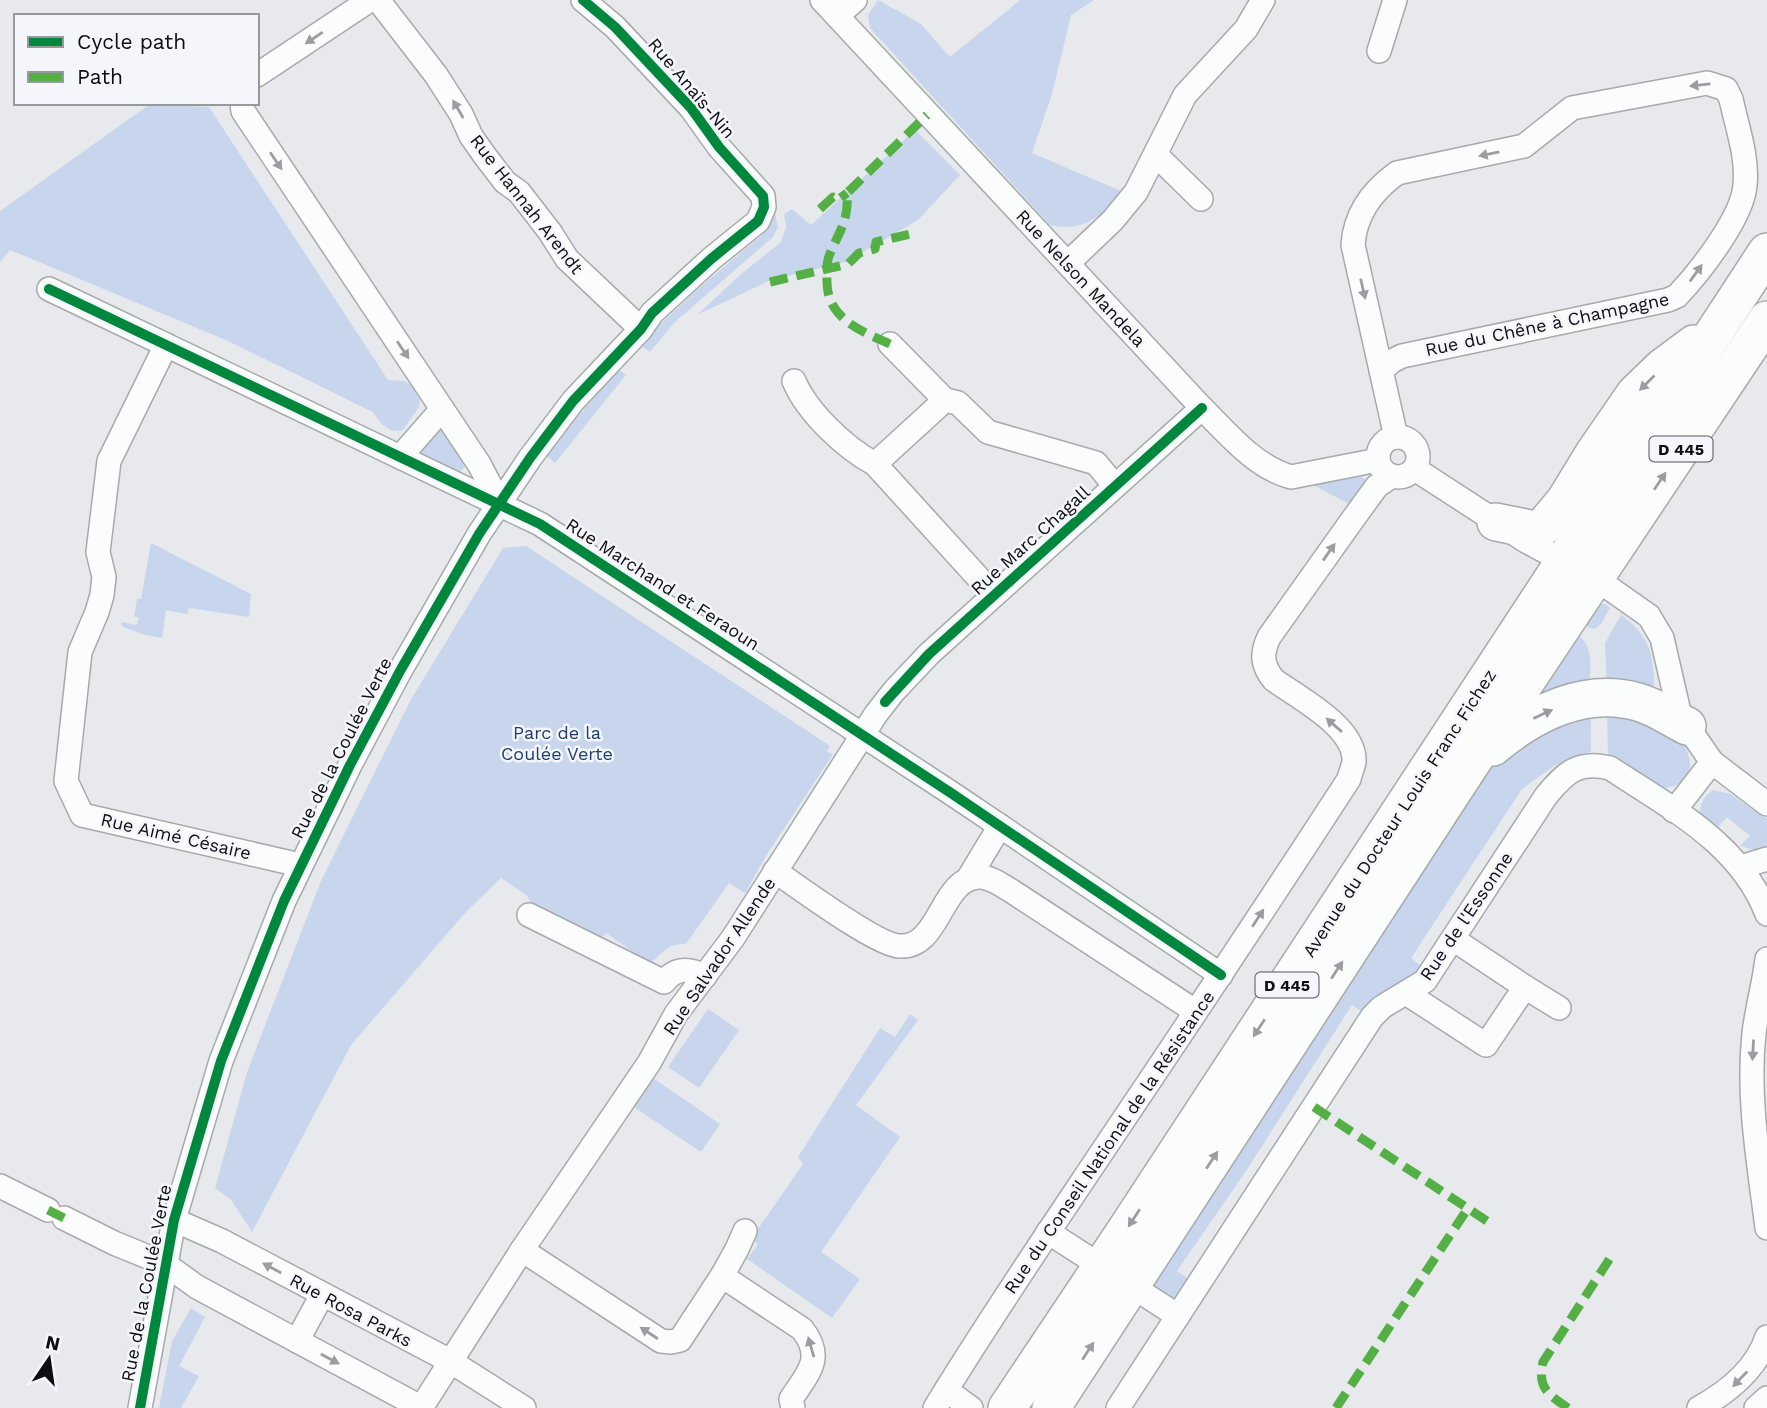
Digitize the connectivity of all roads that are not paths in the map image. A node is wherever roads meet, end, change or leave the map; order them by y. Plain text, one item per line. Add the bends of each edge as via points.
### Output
1 (370, 0) edge
2 (377, 0) edge
3 (583, 0) edge
4 (855, 0) edge
5 (1263, 0) edge
6 (1395, 0) edge
7 (830, 8) edge
8 (1379, 51) dead end
9 (259, 74) edge
10 (242, 105) edge
11 (1156, 155) junction
12 (1200, 199) dead end
13 (764, 207) joint
14 (1767, 252) edge
15 (1068, 263) junction
16 (49, 289) dead end
17 (1767, 320) edge
18 (1720, 325) junction
19 (641, 329) junction
20 (890, 344) dead end
21 (166, 345) junction
22 (1381, 371) junction
23 (793, 381) dead end
24 (945, 400) junction
25 (1202, 408) junction
26 (442, 409) junction
27 (1396, 437) junction
28 (401, 456) junction
29 (875, 464) junction
30 (1385, 468) junction
31 (1415, 469) junction
32 (1115, 486) junction
33 (499, 502) junction
34 (1496, 522) junction
35 (1580, 570) junction
36 (994, 595) junction
37 (1687, 726) junction
38 (862, 737) junction
39 (1712, 762) junction
40 (1468, 768) junction
41 (1767, 804) edge
42 (1674, 811) junction
43 (1000, 826) junction
44 (1767, 859) edge
45 (300, 865) junction
46 (1741, 867) junction
47 (775, 872) junction
48 (968, 879) junction
49 (1767, 914) edge
50 (529, 915) dead end
51 (1453, 939) junction
52 (1767, 959) edge
53 (1221, 975) junction
54 (705, 976) junction
55 (664, 982) junction
56 (1525, 987) junction
57 (1406, 993) junction
58 (1559, 1008) dead end
59 (1195, 1011) junction
60 (676, 1014) junction
61 (0, 1186) edge
62 (174, 1220) junction
63 (1767, 1228) edge
64 (745, 1231) dead end
65 (1048, 1232) junction
66 (522, 1250) junction
67 (164, 1264) junction
68 (722, 1276) junction
69 (1116, 1276) junction
70 (322, 1295) junction
71 (1178, 1316) junction
72 (1767, 1337) edge
73 (297, 1341) junction
74 (450, 1361) junction
75 (1767, 1398) edge
76 (940, 1399) edge
77 (140, 1408) edge
78 (421, 1408) edge
79 (524, 1408) edge
80 (793, 1408) edge
81 (971, 1408) edge
82 (1007, 1408) edge
83 (1051, 1408) edge
84 (1118, 1408) edge
85 (1699, 1408) edge
86 (1756, 1408) edge

1 -> 9 street
19 -> 2 street, Rue Hannah Arendt via 567,259 519,192 505,182 471,136 436,75
3 - 13 street, Rue Anaïs-Nin via 615,27 691,108 763,197
4 - 7 street
5 - 11 street via 1246,29 1185,95
6 - 8 street
7 - 15 street, Rue Nelson Mandela
10 -> 26 street
11 - 12 street
11 - 15 street via 1136,192
13 - 19 street, Rue de la Coulée Verte via 758,221 652,313
14 - 18 main road
15 - 25 street, Rue Nelson Mandela
16 - 21 street, Rue Marchand et Feraoun
35 -> 17 main road, Avenue du Docteur Louis Franc Fichez / D 445
18 -> 34 main road via 1635,394 1544,526 1535,530
18 - 35 main road
19 - 33 street, Rue de la Coulée Verte via 573,401
20 - 24 street
21 - 28 street, Rue Marchand et Feraoun
21 - 45 street, Rue Aimé Césaire via 109,461 98,552 104,577 102,595 80,652 66,781 82,814
22 -> 22 street, Rue du Chêne à Champagne via 1402,356 1677,296 1727,231 1743,199 1745,165 1726,89 1707,83 1572,108 1524,146 1397,173 1381,184 1358,216 1353,245
22 - 27 street
23 - 29 street via 801,398 836,435
24 - 29 street
24 - 32 street via 958,404 988,432 1096,463
25 - 30 street, Rue Nelson Mandela via 1253,457 1279,474 1291,477
25 - 32 street, Rue Marc Chagall
26 - 28 street
26 - 33 street
27 - 30 street via 1379,448
27 - 31 street via 1414,443 1419,459
28 - 33 street, Rue Marchand et Feraoun
29 - 36 street
30 - 31 street via 1396,478
53 -> 30 street, Rue du Conseil National de la Résistance via 1349,779 1354,762 1347,736 1274,680 1266,671 1264,648
31 - 34 street
32 - 36 street, Rue Marc Chagall
33 - 38 street, Rue Marchand et Feraoun via 540,524
33 - 45 street, Rue de la Coulée Verte via 400,671
34 - 35 street
35 - 37 street via 1648,616 1662,638 1679,712
35 - 40 main road, Avenue du Docteur Louis Franc Fichez / D 445
35 -> 69 main road, Avenue du Docteur Louis Franc Fichez / D 445
36 - 38 street, Rue Marc Chagall via 894,691
37 - 39 street
40 -> 37 main road via 1538,715 1594,698 1637,701
38 - 43 street, Rue Marchand et Feraoun
38 - 47 street, Rue Marc Chagall
39 - 41 street
39 - 42 street
69 -> 40 main road, Avenue du Docteur Louis Franc Fichez / D 445
42 - 46 street, Rue de l'Essonne
42 - 51 street, Rue de l'Essonne via 1610,768 1596,764 1570,772 1546,796
43 - 48 street
43 - 53 street, Rue Marchand et Feraoun
44 - 46 street
45 - 62 street, Rue de la Coulée Verte via 221,1061
46 - 49 street, Rue de l'Essonne
47 - 48 street, Rue Salvador Allende via 880,940 902,947 923,938
47 - 54 street, Rue Salvador Allende
48 - 59 street via 996,882
50 - 55 street
51 - 56 street
51 - 57 street, Rue de l'Essonne via 1425,981
52 -> 63 street via 1752,1067
53 - 59 street, Rue du Conseil National de la Résistance
54 - 55 street via 681,970
54 - 60 street, Rue Salvador Allende
55 - 60 street via 666,1005
56 - 57 street via 1486,1045
56 - 58 street
57 - 71 street, Rue de l'Essonne via 1372,1017
59 - 65 street, Rue du Conseil National de la Résistance
60 - 66 street, Rue Salvador Allende via 649,1063
61 - 67 street
62 - 67 street, Rue de la Coulée Verte
70 -> 62 street, Rue Rosa Parks
64 - 68 street
65 - 69 street
65 - 76 street, Rue du Conseil National de la Résistance
68 -> 66 street via 680,1340 661,1341
66 - 74 street, Rue Salvador Allende
67 - 73 street
67 - 77 street, Rue de la Coulée Verte
80 -> 68 street via 791,1399 814,1364 811,1340 802,1329
69 - 71 street
69 - 82 main road, Avenue du Docteur Louis Franc Fichez / D 445
83 -> 69 main road, Avenue du Docteur Louis Franc Fichez / D 445
70 - 73 street
70 - 74 street, Rue Rosa Parks
71 - 84 street, Rue de l'Essonne
72 -> 85 street via 1755,1362 1735,1385
73 -> 78 street
74 - 78 street, Rue Salvador Allende
74 - 79 street, Rue Rosa Parks
75 - 86 street
76 - 81 street

